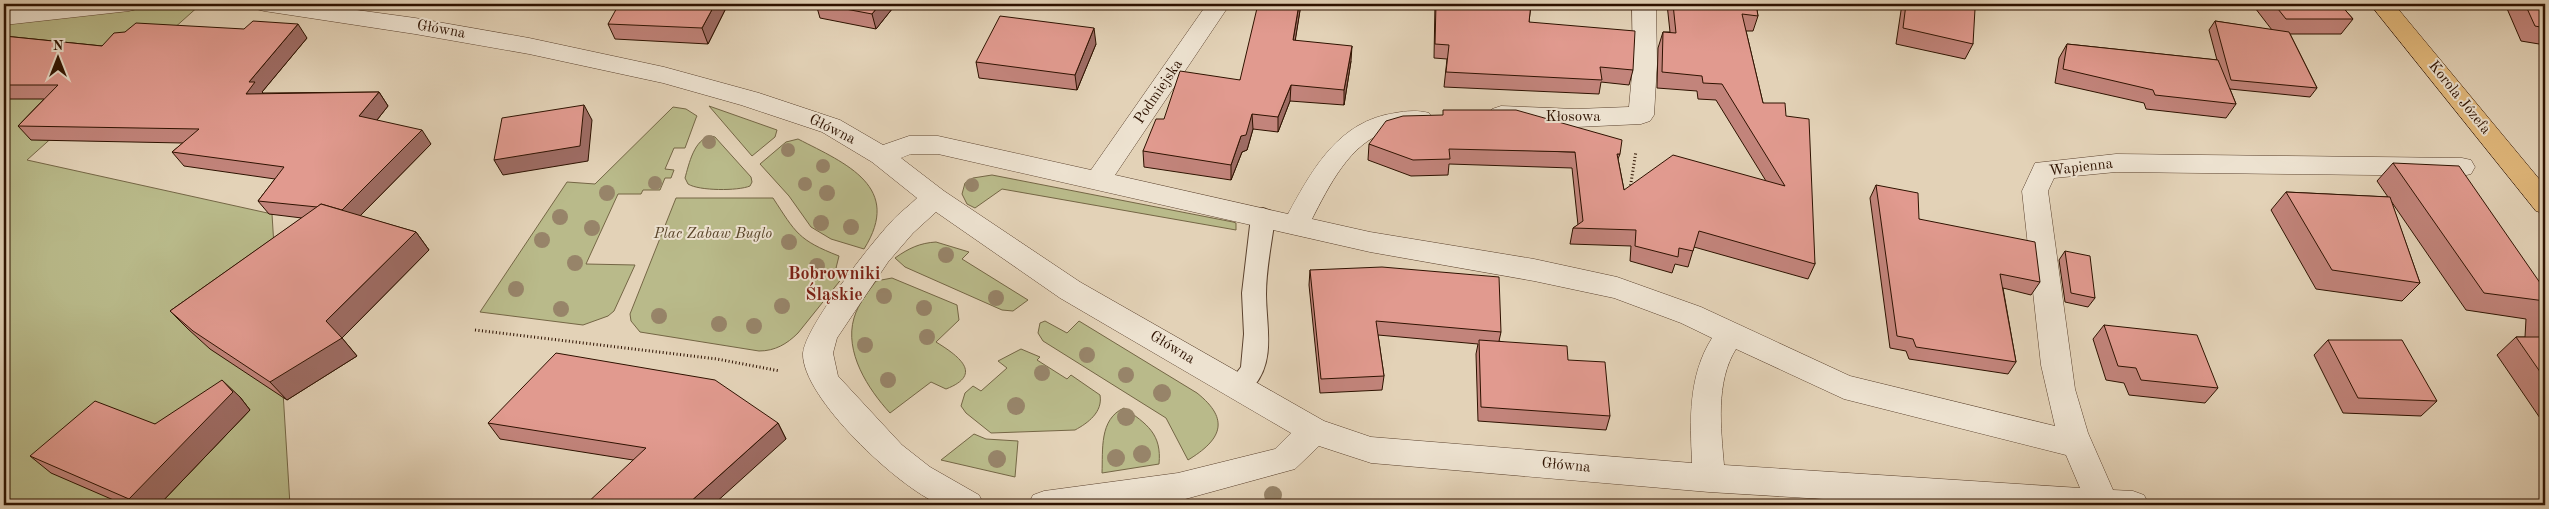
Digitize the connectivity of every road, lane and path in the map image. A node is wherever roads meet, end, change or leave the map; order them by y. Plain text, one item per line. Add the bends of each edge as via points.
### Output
1 (129, 4) edge
2 (264, 4) edge
3 (1219, 4) edge
4 (1644, 4) edge
5 (2382, 4) edge
6 (4, 18) edge
7 (1479, 116) edge
8 (1641, 116) junction
9 (1440, 118) edge
10 (881, 156) junction
11 (2462, 167) edge
12 (1099, 180) junction
13 (1630, 192) edge
14 (935, 198) junction
15 (2540, 198) edge
16 (1263, 217) junction
17 (1295, 226) junction
18 (475, 330) dead end
19 (1730, 335) junction
20 (824, 380) junction
21 (1238, 388) junction
22 (1314, 431) junction
23 (2076, 444) junction
24 (1709, 478) junction
25 (2102, 503) junction
26 (968, 505) edge
27 (1044, 505) edge
28 (2133, 505) edge

1 - 6 street
2 - 10 street, Główna via 453,32 664,75 831,126
3 - 12 street, Podmiejska
4 - 8 street via 1645,64
5 - 15 highway, Korola Józefa
7 - 8 street, Kłosowa
8 - 13 path
9 - 17 street via 1387,123 1354,138 1312,194
10 - 12 street via 910,145 938,145
10 - 14 street, Główna
11 - 23 street, Wapienna via 2116,163 2044,170 2035,192 2060,390
12 - 16 street
14 - 20 street via 903,226 878,255 824,335 818,353
14 - 21 street, Główna via 1070,290
16 - 17 street
16 - 21 lane via 1254,293 1256,334 1253,370
17 - 19 street via 1617,288 1691,315
18 - 20 path via 717,359
19 - 23 street via 1844,387
19 - 24 street via 1717,355 1708,386 1706,447
20 - 26 street via 891,454 918,477
21 - 22 street, Główna
22 - 24 street, Główna via 1371,450
22 - 27 street via 1284,460 1178,487
23 - 25 street, Wapienna
24 - 25 street, Główna
25 - 28 street, Główna

